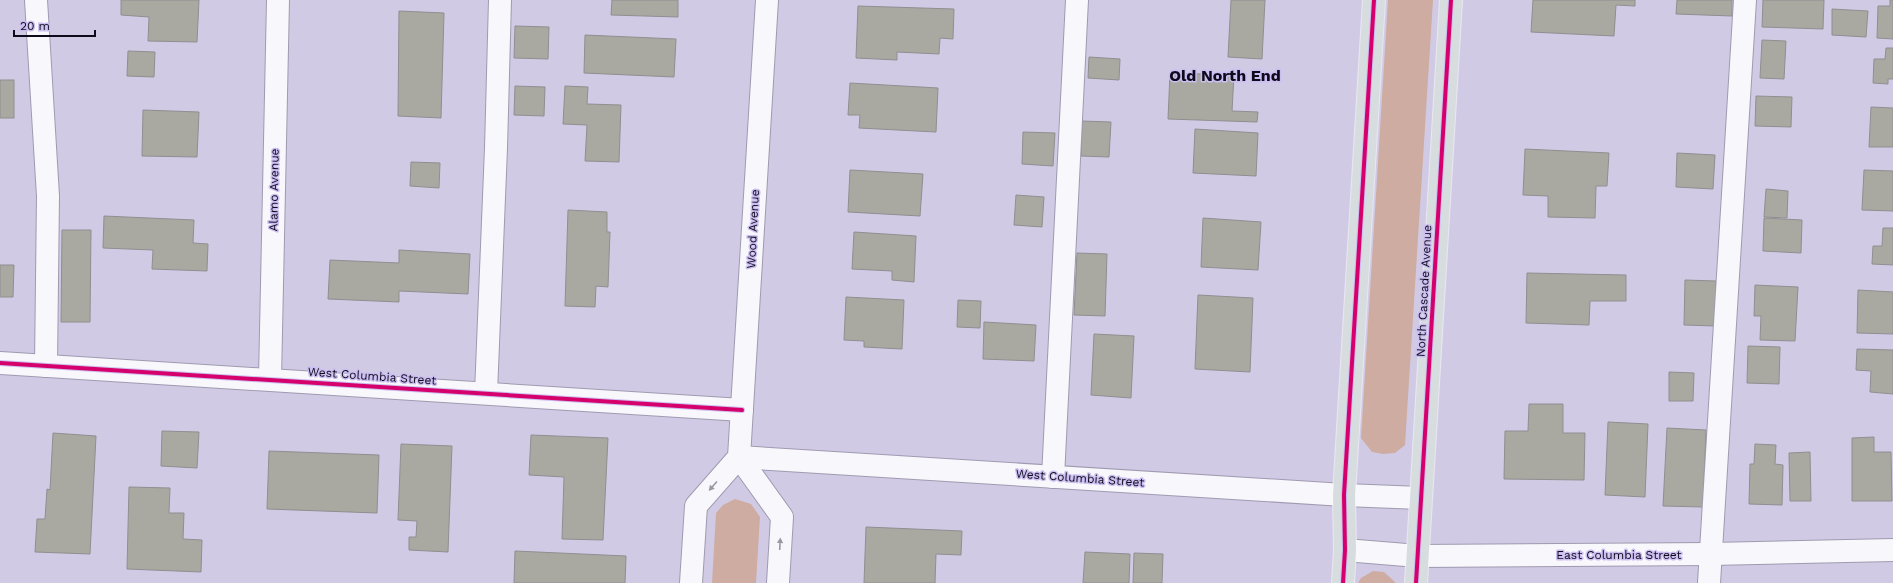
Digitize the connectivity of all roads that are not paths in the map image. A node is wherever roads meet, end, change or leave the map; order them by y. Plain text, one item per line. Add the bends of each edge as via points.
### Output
1 (36, 0) edge
2 (278, 0) edge
3 (500, 0) edge
4 (767, 0) edge
5 (1077, 0) edge
6 (1374, 0) edge
7 (1451, 0) edge
8 (1745, 0) edge
9 (0, 363) edge
10 (46, 366) junction
11 (270, 379) junction
12 (486, 393) junction
13 (742, 410) junction
14 (738, 457) junction
15 (1053, 476) junction
16 (1344, 495) junction
17 (1421, 498) junction
18 (1345, 550) junction
19 (1893, 550) edge
20 (1711, 554) junction
21 (1418, 556) junction
22 (691, 583) edge
23 (778, 583) edge
24 (1342, 583) edge
25 (1416, 583) edge
26 (1709, 583) edge

1 - 10 street via 48,196
2 - 11 street, Alamo Avenue
3 - 12 street
4 - 13 street, Wood Avenue
5 - 15 street
6 - 16 main road
7 - 17 main road, North Cascade Avenue
8 - 20 street
9 - 10 street, West Columbia Street
10 - 11 street, West Columbia Street
11 - 12 street, West Columbia Street
12 - 13 street, West Columbia Street
13 - 14 street, Wood Avenue
14 - 15 street, West Columbia Street
14 -> 22 street via 696,506
23 -> 14 street via 782,517
15 - 16 street, West Columbia Street
16 - 17 street, West Columbia Street
16 - 18 main road
17 - 21 main road, North Cascade Avenue
18 - 21 street, East Columbia Street
18 - 24 main road
19 - 20 street, East Columbia Street
20 - 21 street, East Columbia Street
20 - 26 street
21 - 25 main road, North Cascade Avenue

